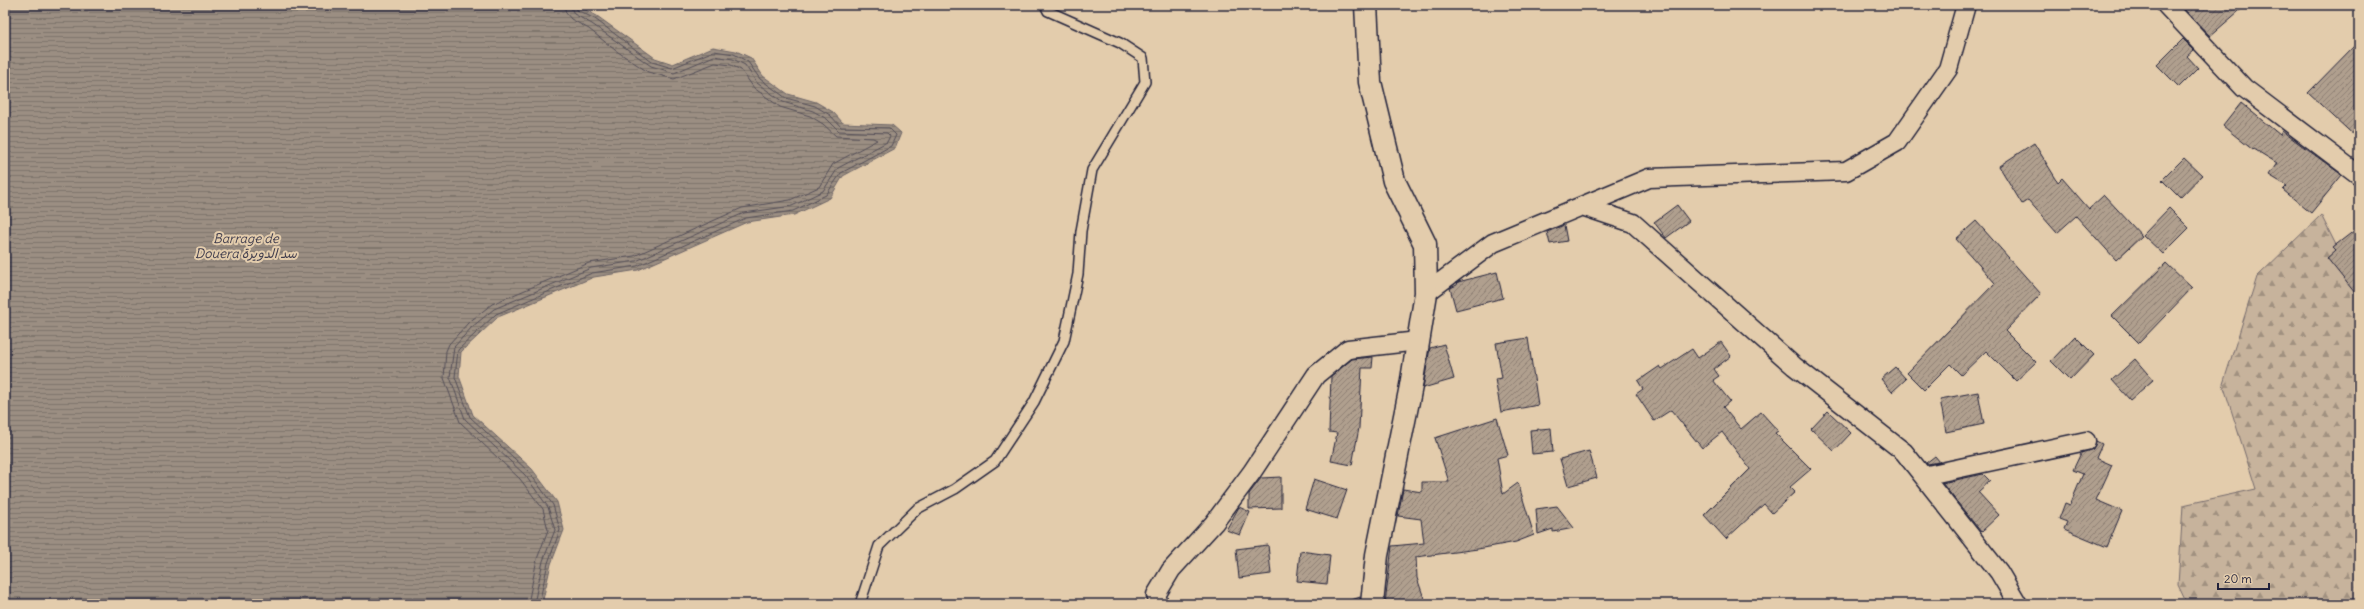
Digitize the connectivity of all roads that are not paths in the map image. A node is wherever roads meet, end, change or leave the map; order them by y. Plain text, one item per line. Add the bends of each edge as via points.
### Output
1 (1045, 5) edge
2 (1366, 5) edge
3 (1966, 5) edge
4 (2166, 5) edge
5 (2359, 175) edge
6 (1582, 206) junction
7 (1426, 293) junction
8 (1418, 341) junction
9 (2086, 441) dead end
10 (1923, 476) junction
11 (860, 604) edge
12 (1159, 604) edge
13 (1372, 604) edge
14 (2018, 604) edge

1 - 11 lane via 1048,11 1120,42 1143,58 1145,82 1092,170 1081,231 1078,274 1064,341 1034,402 996,461 955,489 917,508 879,546
2 - 7 street via 1370,82 1394,181 1425,244
3 - 6 street via 1948,68 1897,142 1846,171 1649,178
4 - 5 street via 2244,88
6 - 7 street via 1493,243
6 - 10 street via 1633,223 1794,366 1904,452
7 - 8 street
8 - 12 street via 1348,349 1316,374 1252,472 1214,522 1171,570 1156,596
8 - 13 street via 1377,555
9 - 10 street
10 - 14 street via 1999,572

